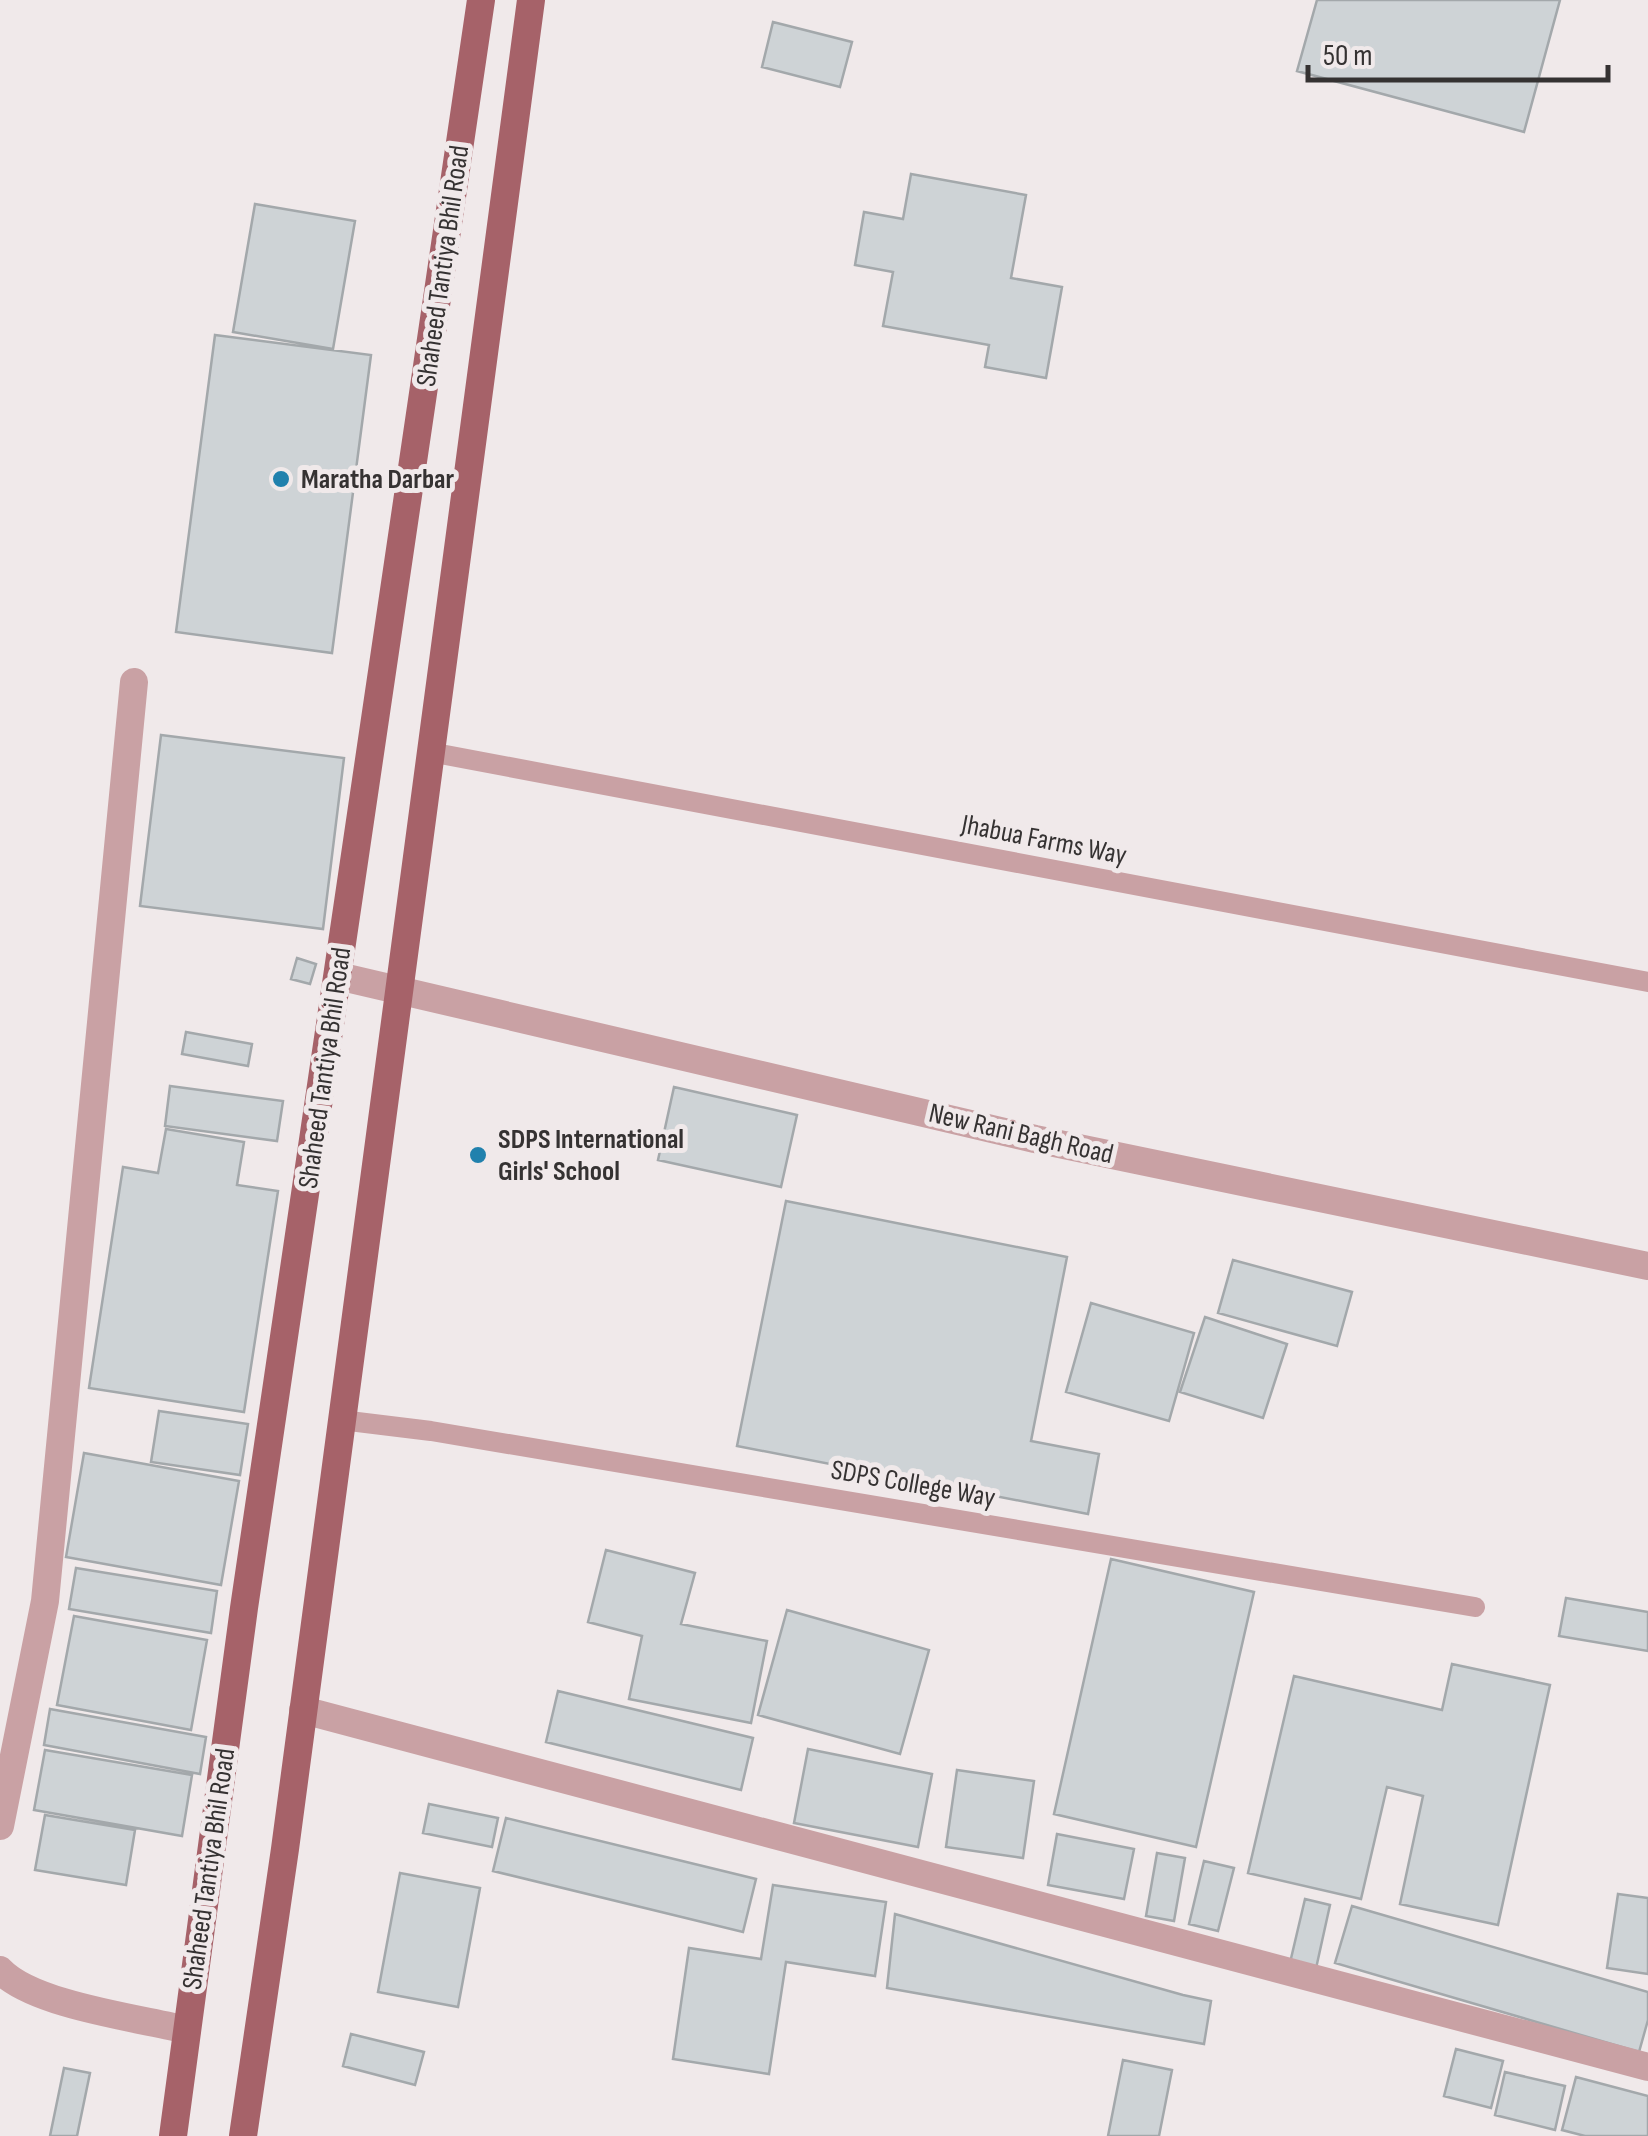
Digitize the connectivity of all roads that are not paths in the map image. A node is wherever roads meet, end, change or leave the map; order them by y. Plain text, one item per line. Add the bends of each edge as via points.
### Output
1 (481, 0) edge
2 (531, 0) edge
3 (134, 682) dead end
4 (430, 752) junction
5 (338, 976) junction
6 (1648, 982) edge
7 (398, 988) junction
8 (1648, 1266) edge
9 (341, 1420) junction
10 (1475, 1607) dead end
11 (303, 1710) junction
12 (0, 1826) edge
13 (0, 1970) edge
14 (187, 2030) junction
15 (1648, 2067) edge
16 (173, 2136) edge
17 (243, 2136) edge

1 - 5 main road, Shaheed Tantiya Bhil Road
2 - 4 main road, Shaheed Tantiya Bhil Road
3 - 12 street via 44,1601
4 - 6 lane, Jhabua Farms Way
4 - 7 main road, Shaheed Tantiya Bhil Road
5 - 7 street, New Rani Bagh Road
5 - 14 main road, Shaheed Tantiya Bhil Road
7 - 8 street, New Rani Bagh Road via 1035,1139
7 - 9 main road, Shaheed Tantiya Bhil Road
9 - 10 lane, SDPS College Way
9 - 11 main road, Shaheed Tantiya Bhil Road
11 - 15 street
11 - 17 main road, Shaheed Tantiya Bhil Road
13 - 14 street via 36,1994
14 - 16 main road, Shaheed Tantiya Bhil Road

